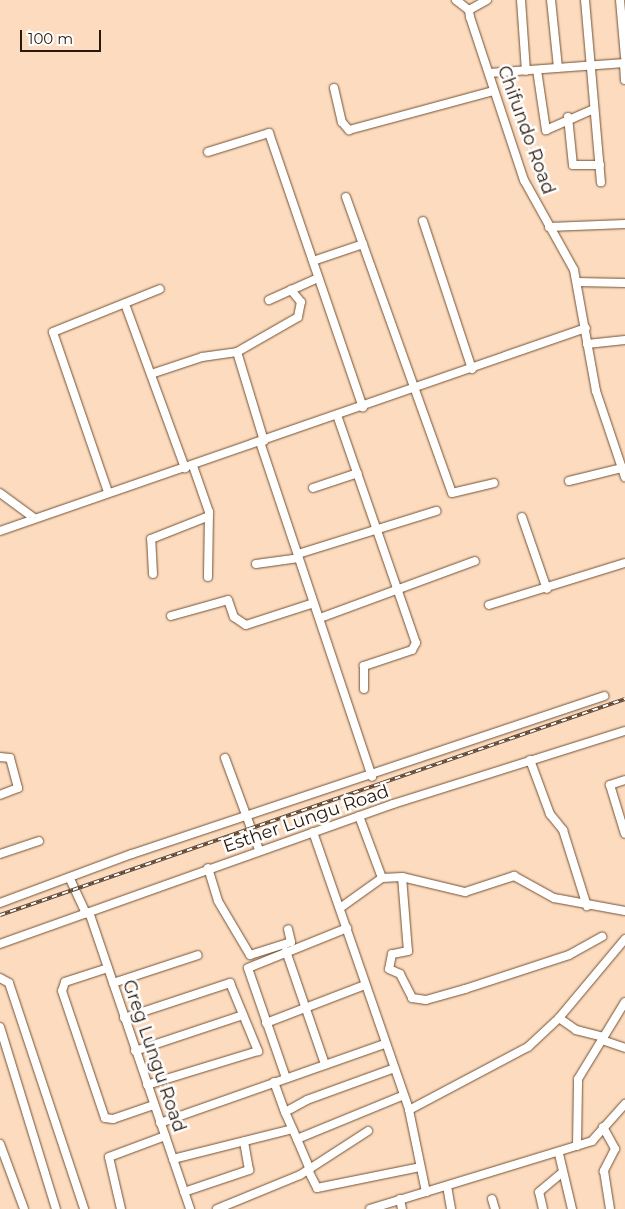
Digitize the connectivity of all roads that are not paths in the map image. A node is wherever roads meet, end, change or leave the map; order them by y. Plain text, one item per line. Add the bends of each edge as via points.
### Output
1 (456, 0) edge
2 (487, 0) edge
3 (520, 0) edge
4 (551, 0) edge
5 (585, 0) edge
6 (620, 0) edge
7 (469, 10) junction
8 (622, 10) edge
9 (625, 61) edge
10 (590, 66) junction
11 (558, 68) junction
12 (537, 70) junction
13 (526, 71) junction
14 (489, 73) junction
15 (625, 80) edge
16 (334, 88) dead end
17 (494, 92) junction
18 (594, 109) junction
19 (568, 117) junction
20 (208, 152) dead end
21 (600, 165) junction
22 (601, 182) dead end
23 (346, 197) dead end
24 (423, 221) dead end
25 (625, 224) edge
26 (549, 227) junction
27 (363, 244) junction
28 (313, 261) junction
29 (318, 278) junction
30 (577, 282) junction
31 (625, 283) edge
32 (160, 289) dead end
33 (291, 290) junction
34 (269, 300) dead end
35 (125, 304) junction
36 (586, 328) junction
37 (625, 340) edge
38 (587, 344) junction
39 (237, 352) junction
40 (472, 369) junction
41 (151, 374) junction
42 (416, 388) junction
43 (363, 406) junction
44 (337, 416) junction
45 (262, 442) junction
46 (189, 467) junction
47 (622, 468) junction
48 (358, 473) junction
49 (625, 477) edge
50 (569, 481) dead end
51 (494, 483) dead end
52 (313, 488) dead end
53 (108, 492) junction
54 (0, 493) edge
55 (436, 511) dead end
56 (209, 516) junction
57 (522, 517) dead end
58 (34, 518) junction
59 (0, 531) edge
60 (377, 531) junction
61 (298, 556) junction
62 (475, 561) dead end
63 (625, 563) edge
64 (256, 564) dead end
65 (153, 574) dead end
66 (208, 577) dead end
67 (546, 589) junction
68 (398, 590) junction
69 (314, 603) junction
70 (489, 605) dead end
71 (170, 616) dead end
72 (320, 618) junction
73 (364, 689) dead end
74 (604, 696) dead end
75 (625, 731) edge
76 (0, 757) edge
77 (225, 758) dead end
78 (530, 760) junction
79 (372, 777) junction
80 (625, 780) edge
81 (0, 795) edge
82 (359, 816) junction
83 (245, 818) junction
84 (313, 832) junction
85 (625, 834) edge
86 (39, 841) dead end
87 (259, 850) junction
88 (0, 854) edge
89 (208, 868) junction
90 (402, 877) junction
91 (382, 878) junction
92 (70, 879) junction
93 (0, 903) edge
94 (587, 906) junction
95 (340, 908) junction
96 (87, 912) junction
97 (625, 912) edge
98 (347, 928) junction
99 (288, 929) dead end
100 (602, 937) dead end
101 (625, 941) edge
102 (0, 944) edge
103 (286, 951) junction
104 (198, 955) dead end
105 (108, 968) junction
106 (0, 978) edge
107 (113, 983) junction
108 (365, 985) junction
109 (625, 1002) edge
110 (305, 1007) junction
111 (243, 1015) junction
112 (124, 1018) junction
113 (559, 1018) junction
114 (266, 1023) junction
115 (0, 1027) edge
116 (603, 1039) junction
117 (384, 1044) junction
118 (625, 1048) edge
119 (135, 1051) junction
120 (326, 1064) junction
121 (392, 1069) junction
122 (286, 1078) junction
123 (274, 1082) junction
124 (147, 1085) junction
125 (402, 1096) junction
126 (625, 1104) edge
127 (154, 1105) junction
128 (408, 1110) junction
129 (285, 1112) junction
130 (160, 1123) junction
131 (603, 1127) junction
132 (292, 1129) junction
133 (368, 1131) dead end
134 (165, 1136) junction
135 (297, 1140) junction
136 (244, 1141) junction
137 (0, 1144) edge
138 (577, 1146) junction
139 (559, 1154) junction
140 (174, 1159) junction
141 (420, 1167) junction
142 (309, 1169) junction
143 (562, 1173) junction
144 (447, 1186) junction
145 (184, 1192) junction
146 (426, 1192) junction
147 (400, 1199) junction
148 (492, 1199) dead end
149 (24, 1209) edge
150 (56, 1209) edge
151 (84, 1209) edge
152 (121, 1209) edge
153 (190, 1209) edge
154 (218, 1209) edge
155 (370, 1209) edge
156 (402, 1209) edge
157 (451, 1209) edge
158 (496, 1209) edge
159 (543, 1209) edge
160 (572, 1209) edge
161 (610, 1209) edge

1 - 7 street
2 - 7 street
3 - 13 street
4 - 11 street
5 - 10 street
6 - 8 street
7 - 14 street, Chifundo Road
8 - 9 street
9 - 10 street
9 - 15 street
10 - 11 street
10 - 18 street
11 - 12 street
12 - 13 street
12 - 19 street via 546,130 555,130
13 - 14 street
14 - 17 street, Chifundo Road
16 - 17 street via 342,122 349,130
17 - 26 street, Chifundo Road via 524,180
18 - 19 street
18 - 21 street
19 - 21 street via 573,165
20 - 28 street via 269,133
21 - 22 street
23 - 27 street
24 - 40 street
25 - 26 street
26 - 30 street, Chifundo Road via 562,244
27 - 28 street
27 - 42 street
28 - 29 street
29 - 33 street
29 - 43 street
30 - 31 street
30 - 36 street, Chifundo Road
32 - 35 street
33 - 34 street
33 - 39 street via 302,307 298,317
35 - 41 street
35 - 53 street via 53,332
36 - 38 street, Chifundo Road
36 - 40 street
37 - 38 street
38 - 47 street, Chifundo Road via 596,391
39 - 41 street via 202,357
39 - 45 street
40 - 42 street
41 - 46 street
42 - 43 street
42 - 51 street via 452,493
43 - 44 street
44 - 45 street
44 - 48 street
45 - 46 street
45 - 61 street
46 - 53 street
46 - 56 street
47 - 49 street, Chifundo Road
47 - 50 street
48 - 52 street
48 - 60 street
53 - 58 street
54 - 58 street
55 - 60 street
56 - 65 street via 151,538
56 - 66 street
57 - 67 street
58 - 59 street
60 - 61 street
60 - 68 street
61 - 64 street
61 - 69 street
62 - 68 street
63 - 67 street
67 - 70 street
68 - 72 street
68 - 73 street via 415,647 364,666
69 - 71 street via 246,625 234,617 228,600
69 - 72 street
72 - 79 street
74 - 79 street
75 - 78 street, Esther Lungu Road
76 - 81 street via 10,758 18,788
77 - 83 street
78 - 82 street, Esther Lungu Road
78 - 94 street via 550,814 563,830
79 - 83 street
80 - 85 street via 610,785
82 - 84 street, Esther Lungu Road
82 - 91 street
83 - 87 street
83 - 92 street
84 - 87 street, Esther Lungu Road
84 - 95 street
86 - 88 street
87 - 89 street, Esther Lungu Road
89 - 96 street, Esther Lungu Road
89 - 99 street via 218,901 250,955 291,942
90 - 91 street
90 - 94 street via 465,892 514,876 554,898
90 - 100 street via 408,951 392,954 388,969 400,974 412,998 426,1000 465,989 569,955
91 - 95 street
92 - 93 street
92 - 96 street, Greg Lungu Road
94 - 97 street
95 - 98 street
96 - 102 street, Esther Lungu Road
96 - 105 street, Greg Lungu Road
98 - 103 street
98 - 108 street
101 - 113 street
103 - 110 street
103 - 114 street via 248,968
104 - 107 street
105 - 107 street, Greg Lungu Road
105 - 127 street via 65,982 62,991 105,1118 113,1119
106 - 151 street via 9,982
107 - 112 street, Greg Lungu Road
108 - 110 street
108 - 117 street
109 - 116 street
110 - 114 street
110 - 120 street
111 - 112 street via 228,983
111 - 119 street
111 - 124 street via 258,1051
112 - 119 street, Greg Lungu Road
113 - 116 street via 576,1030
113 - 128 street via 520,1051
114 - 122 street
115 - 150 street
116 - 118 street
116 - 138 street via 577,1085
117 - 120 street
117 - 121 street
119 - 124 street, Greg Lungu Road
120 - 122 street
121 - 125 street
121 - 129 street via 307,1100
122 - 123 street
123 - 129 street
123 - 130 street
124 - 127 street, Greg Lungu Road
125 - 128 street
125 - 135 street
126 - 131 street
127 - 130 street, Greg Lungu Road
128 - 141 street
129 - 132 street
130 - 134 street, Greg Lungu Road
131 - 138 street via 598,1138
131 - 161 street via 615,1149 604,1171
132 - 135 street
132 - 136 street
133 - 142 street
134 - 140 street, Greg Lungu Road
134 - 152 street via 109,1157
135 - 142 street
136 - 140 street
136 - 145 street via 249,1170
137 - 149 street
138 - 139 street
139 - 143 street
139 - 144 street
140 - 145 street, Greg Lungu Road
141 - 142 street via 317,1188
141 - 146 street
142 - 154 street
143 - 159 street via 539,1192
143 - 160 street
144 - 146 street
144 - 157 street
145 - 153 street, Greg Lungu Road
146 - 147 street
147 - 155 street
147 - 156 street
148 - 158 street

